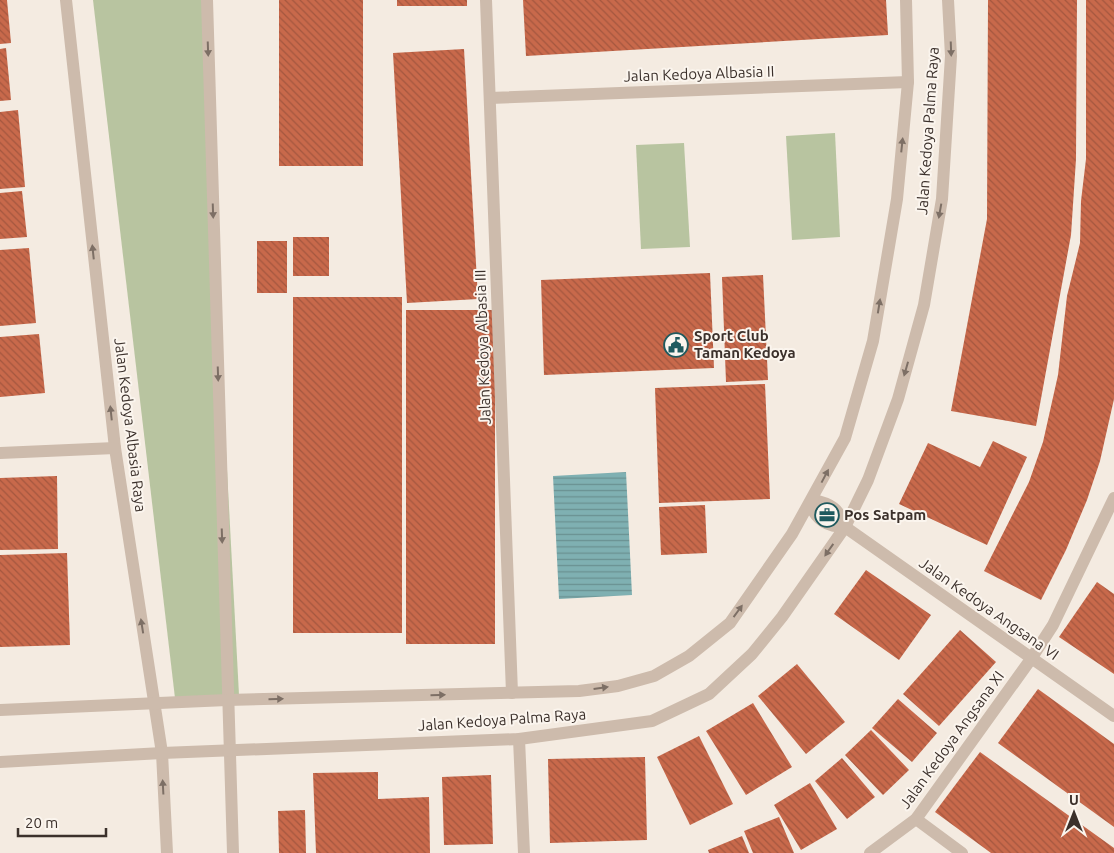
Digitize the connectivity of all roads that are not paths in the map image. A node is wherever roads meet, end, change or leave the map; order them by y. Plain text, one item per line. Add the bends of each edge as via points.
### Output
1 (66, 0) edge
2 (207, 0) edge
3 (486, 0) edge
4 (906, 0) edge
5 (948, 0) edge
6 (908, 82) junction
7 (490, 98) junction
8 (115, 448) junction
9 (0, 454) edge
10 (1114, 498) edge
11 (811, 502) junction
12 (845, 527) junction
13 (1031, 659) junction
14 (512, 693) junction
15 (227, 700) junction
16 (154, 703) junction
17 (0, 710) edge
18 (1114, 716) edge
19 (519, 739) junction
20 (229, 751) junction
21 (162, 753) junction
22 (0, 762) edge
23 (916, 819) junction
24 (167, 853) edge
25 (233, 853) edge
26 (524, 853) edge
27 (870, 853) edge
28 (962, 853) edge

8 -> 1 street, Jalan Kedoya Albasia Raya
2 -> 15 street
3 - 7 street, Jalan Kedoya Albasia III
4 - 6 street, Jalan Kedoya Palma Raya
5 -> 12 street, Jalan Kedoya Palma Raya via 951,56 942,199 924,305 898,399 868,480
6 - 7 street, Jalan Kedoya Albasia II
11 -> 6 street, Jalan Kedoya Palma Raya via 845,438 873,340 897,199
7 - 14 street, Jalan Kedoya Albasia III
8 - 9 street
16 -> 8 street, Jalan Kedoya Albasia Raya
10 - 13 street, Jalan Kedoya Angsana XI via 1053,625
11 - 12 street, Jalan Kedoya Angsana VI via 832,506
11 - 12 street, Jalan Kedoya Angsana VI via 813,513 826,524
14 -> 11 street, Jalan Kedoya Palma Raya via 579,692 618,686 654,676 689,656 730,623
12 - 13 street, Jalan Kedoya Angsana VI
12 -> 19 street, Jalan Kedoya Palma Raya via 752,654 709,694 652,721
13 - 18 street, Jalan Kedoya Angsana VI
13 - 23 street, Jalan Kedoya Angsana XI
15 -> 14 street, Jalan Kedoya Palma Raya
15 - 16 street, Jalan Kedoya Palma Raya
15 - 20 street
16 - 17 street, Jalan Kedoya Palma Raya
16 - 21 street, Jalan Kedoya Albasia Raya
19 - 20 street, Jalan Kedoya Palma Raya
19 - 26 street
20 - 21 street, Jalan Kedoya Palma Raya
20 - 25 street
21 - 22 street, Jalan Kedoya Palma Raya
24 -> 21 street, Jalan Kedoya Albasia Raya
23 - 27 street, Jalan Kedoya Angsana XI
23 - 28 street

